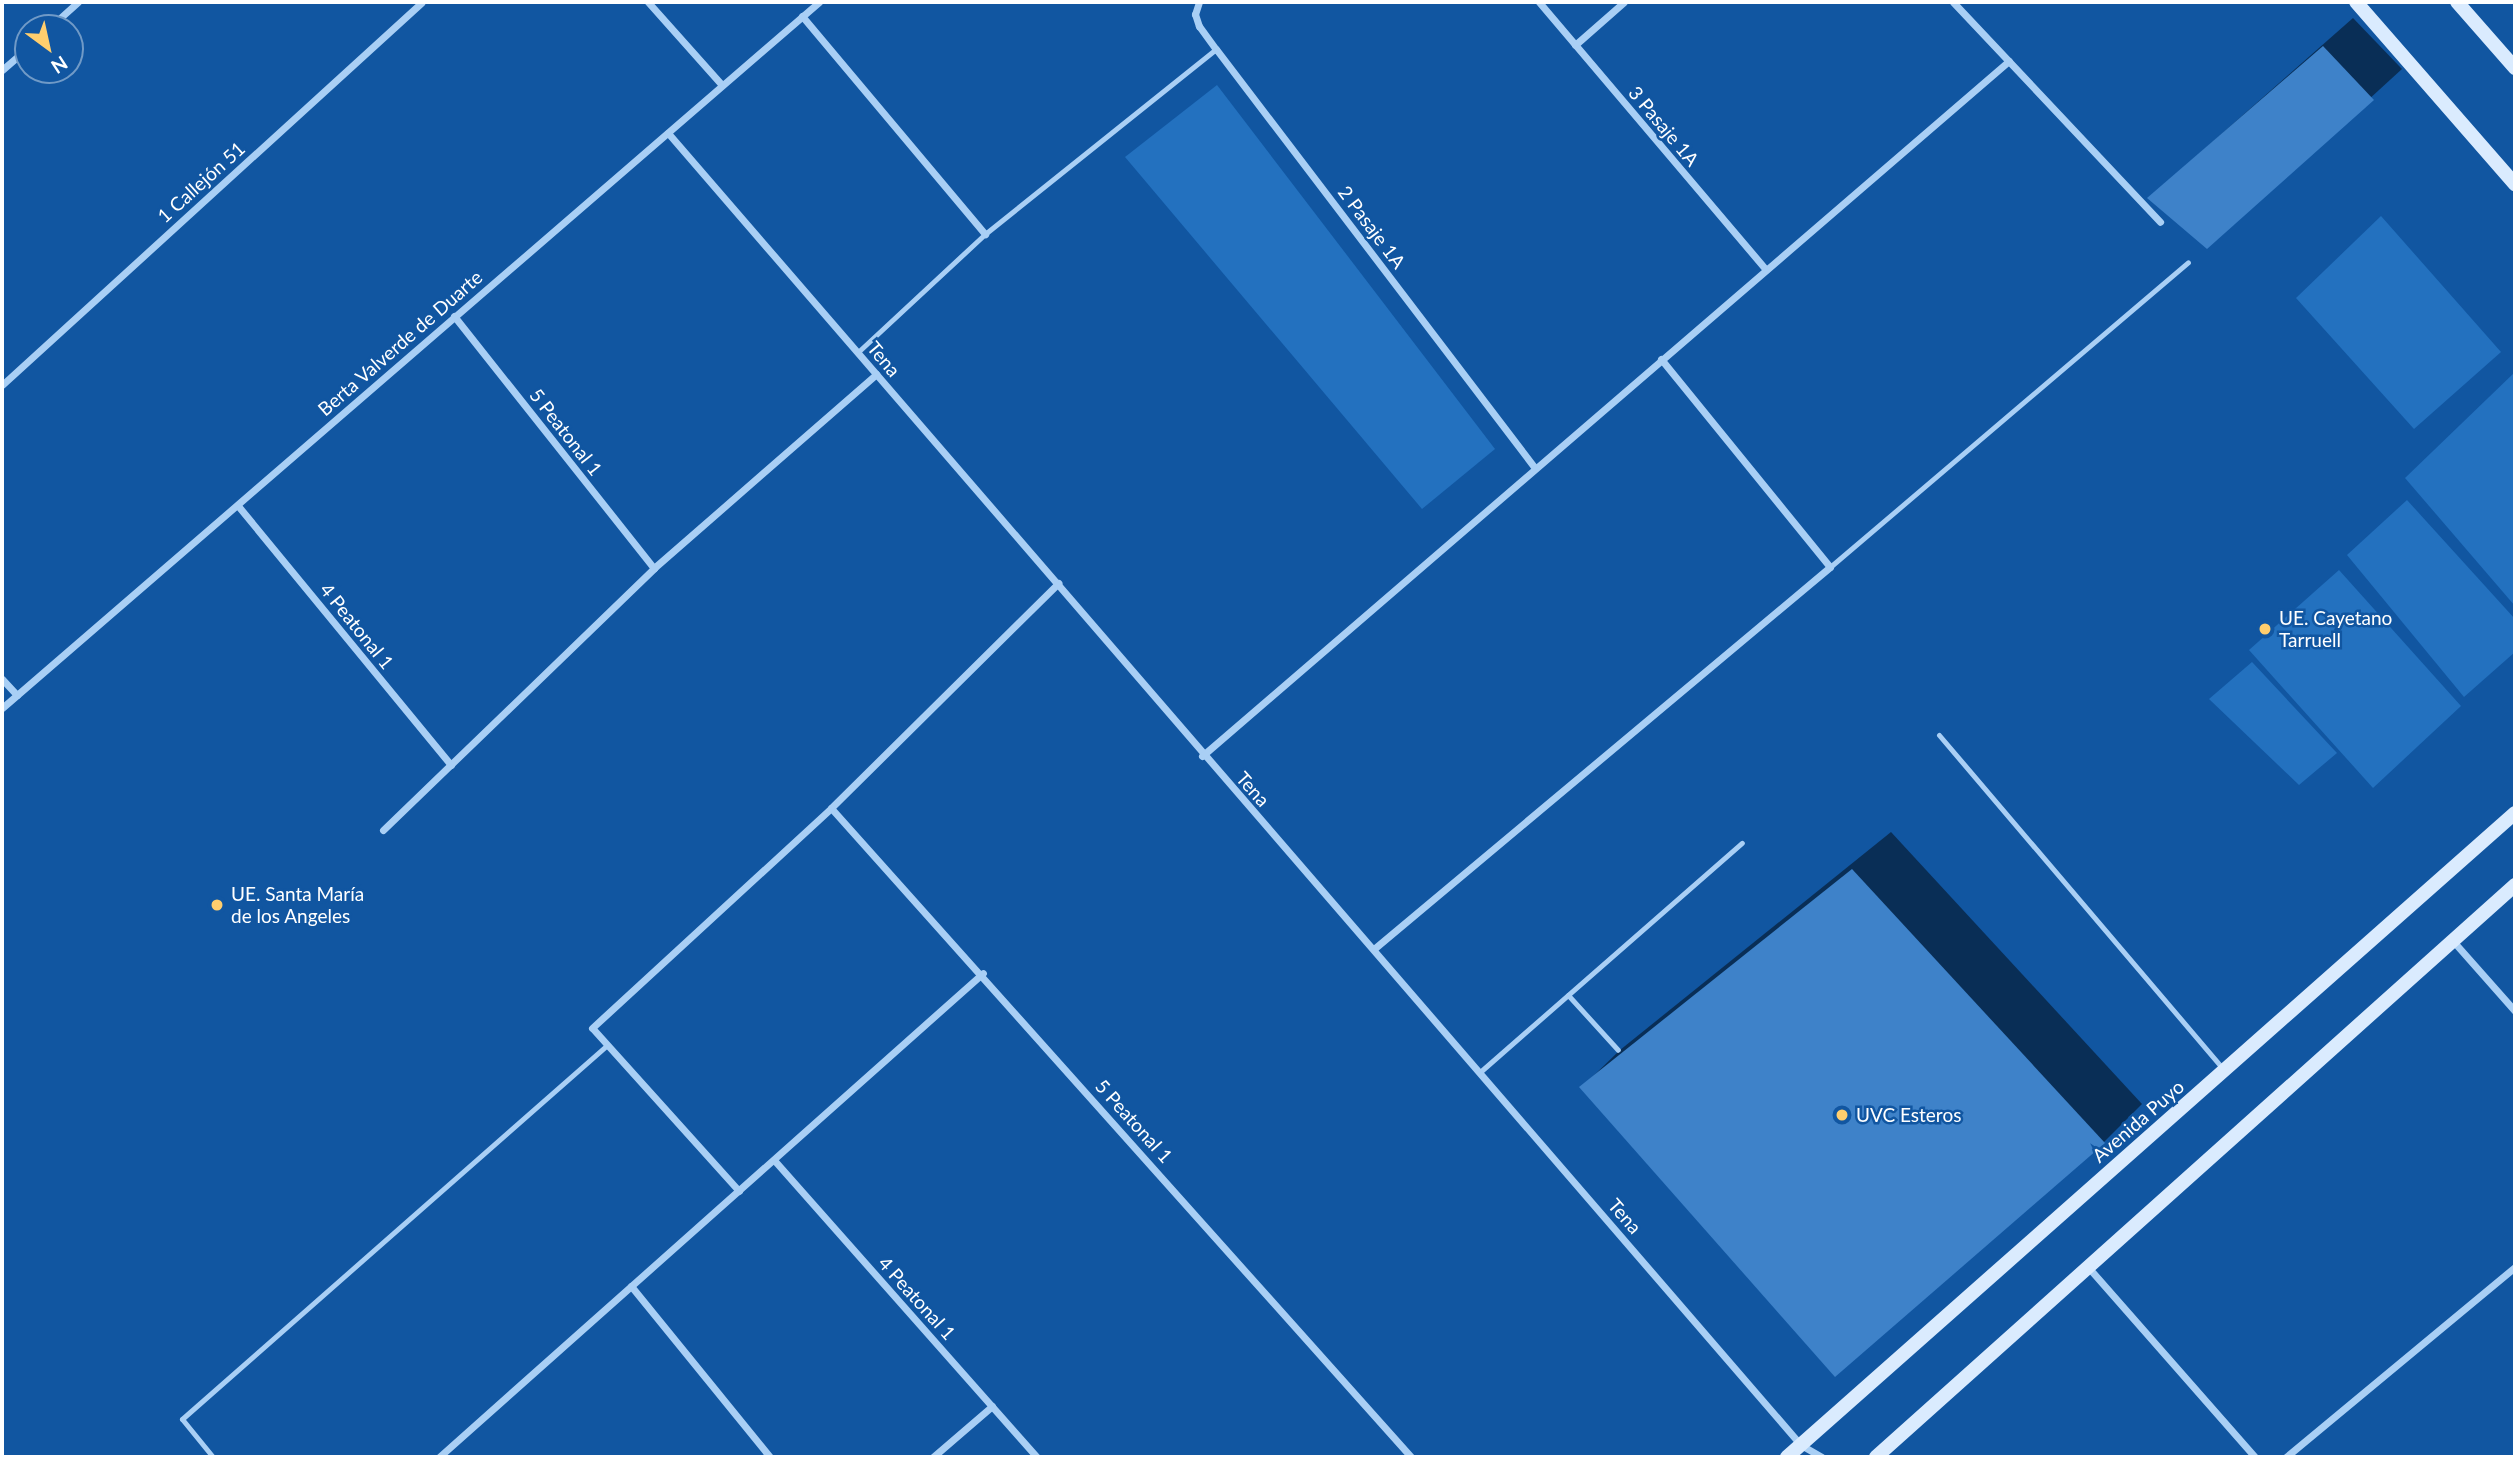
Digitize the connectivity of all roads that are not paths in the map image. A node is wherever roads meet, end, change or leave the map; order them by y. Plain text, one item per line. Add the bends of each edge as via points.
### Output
1 (78, 2) edge
2 (422, 2) edge
3 (648, 2) edge
4 (819, 2) edge
5 (1199, 2) edge
6 (1539, 2) edge
7 (1624, 2) edge
8 (1954, 2) edge
9 (2356, 2) edge
10 (2457, 2) edge
11 (65, 14) edge
12 (802, 16) junction
13 (1575, 45) junction
14 (1216, 49) junction
15 (2009, 61) junction
16 (2515, 68) edge
17 (721, 84) junction
18 (668, 134) junction
19 (2515, 184) edge
20 (2160, 222) dead end
21 (985, 234) junction
22 (2188, 262) dead end
23 (1766, 270) junction
24 (454, 316) junction
25 (858, 352) junction
26 (1661, 359) junction
27 (876, 374) junction
28 (2, 385) edge
29 (1535, 468) junction
30 (239, 507) junction
31 (654, 568) junction
32 (1830, 568) junction
33 (1058, 583) junction
34 (2, 679) edge
35 (17, 695) junction
36 (2, 708) edge
37 (1939, 735) dead end
38 (1202, 756) junction
39 (451, 765) junction
40 (831, 808) junction
41 (2515, 813) edge
42 (383, 830) dead end
43 (1742, 843) dead end
44 (2515, 885) edge
45 (2453, 941) junction
46 (1375, 948) junction
47 (983, 973) junction
48 (1568, 995) junction
49 (2515, 1012) edge
50 (606, 1046) junction
51 (1618, 1050) dead end
52 (2224, 1070) junction
53 (1480, 1072) junction
54 (774, 1160) junction
55 (739, 1191) junction
56 (2088, 1267) junction
57 (2515, 1267) edge
58 (631, 1286) junction
59 (992, 1406) junction
60 (1801, 1445) junction
61 (213, 1457) edge
62 (439, 1457) edge
63 (770, 1457) edge
64 (933, 1457) edge
65 (1037, 1457) edge
66 (1411, 1457) edge
67 (1787, 1457) edge
68 (1822, 1457) edge
69 (1876, 1457) edge
70 (2255, 1457) edge
71 (2286, 1457) edge

1 - 11 street
2 - 28 street, 1 Callejón 51
3 - 17 street
4 - 12 street, Berta Valverde de Duarte
5 - 14 street, 2 Pasaje 1A via 1195,14 1199,26
6 - 13 street, 3 Pasaje 1A
7 - 13 street
8 - 15 street
9 - 19 street
10 - 16 street
12 - 17 street, Berta Valverde de Duarte
12 - 21 street
13 - 23 street, 3 Pasaje 1A
14 - 21 lane
14 - 29 street, 2 Pasaje 1A
15 - 20 street
15 - 23 street
17 - 18 street, Berta Valverde de Duarte
18 - 24 street, Berta Valverde de Duarte
18 - 25 street, Tena
21 - 25 lane
22 - 32 lane
23 - 26 street
24 - 30 street, Berta Valverde de Duarte
24 - 31 street, 5 Peatonal 1
25 - 27 street, Tena
26 - 29 street
26 - 32 street
27 - 31 street
27 - 33 street, Tena
29 - 38 street
30 - 35 street, Berta Valverde de Duarte
30 - 39 street, 4 Peatonal 1
31 - 39 street
32 - 46 street
33 - 38 street, Tena
33 - 40 street
34 - 35 street
35 - 36 street, Berta Valverde de Duarte
37 - 52 lane
38 - 46 street, Tena
39 - 42 street
40 - 47 street, 5 Peatonal 1
40 - 50 street via 592,1028
41 - 52 street, Avenida Puyo
43 - 48 lane
44 - 45 street
45 - 49 street
45 - 56 street
46 - 53 street, Tena
47 - 54 street
47 - 66 street, 5 Peatonal 1
48 - 51 lane
48 - 53 lane
50 - 55 street
50 - 61 lane via 182,1419
52 - 60 street, Avenida Puyo
53 - 60 street, Tena
54 - 55 street
54 - 59 street, 4 Peatonal 1
55 - 58 street
56 - 69 street
56 - 70 street
57 - 71 street
58 - 62 street
58 - 63 street
59 - 64 street
59 - 65 street, 4 Peatonal 1
60 - 67 street, Avenida Puyo
60 - 68 street, Tena

